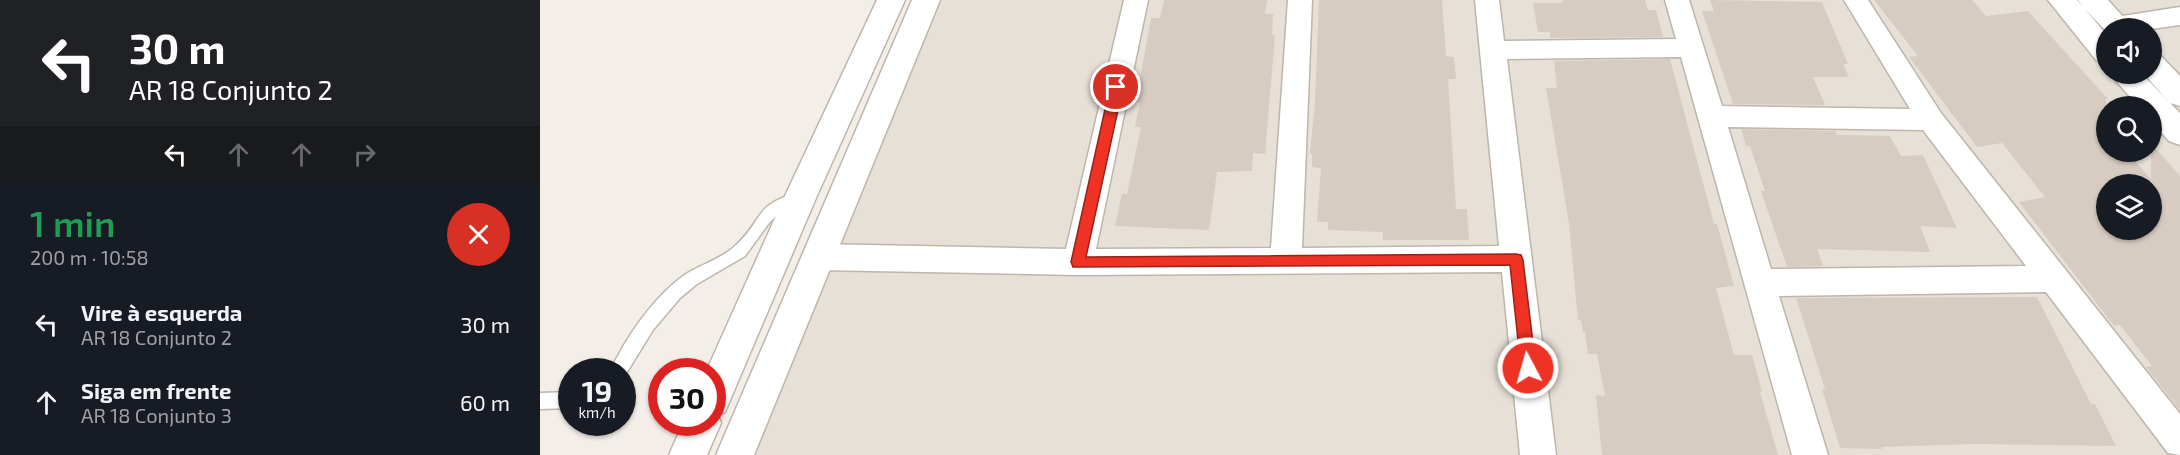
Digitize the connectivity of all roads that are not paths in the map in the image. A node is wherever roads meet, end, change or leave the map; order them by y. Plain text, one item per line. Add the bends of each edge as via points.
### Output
1 (891, 0) edge
2 (926, 0) edge
3 (1136, 0) edge
4 (1300, 0) edge
5 (1487, 0) edge
6 (1677, 0) edge
7 (1856, 0) edge
8 (2062, 0) edge
9 (2092, 0) edge
10 (2180, 16) edge
11 (2109, 18) edge
12 (2162, 19) edge
13 (2096, 41) edge
14 (1691, 48) junction
15 (1492, 50) junction
16 (2162, 75) edge
17 (2134, 84) edge
18 (2180, 95) edge
19 (1711, 116) junction
20 (1931, 120) junction
21 (2180, 133) edge
22 (800, 198) junction
23 (818, 257) junction
24 (1516, 260) junction
25 (1286, 261) junction
26 (1078, 262) junction
27 (2052, 279) junction
28 (1760, 284) junction
29 (627, 358) edge
30 (726, 368) edge
31 (540, 400) edge
32 (558, 400) edge
33 (696, 436) edge
34 (2180, 441) edge
35 (688, 455) edge
36 (735, 455) edge
37 (1538, 455) edge
38 (1810, 455) edge

1 - 22 street
2 - 23 street
3 - 26 street
4 - 25 street
5 - 15 street
6 - 14 street
7 - 20 street
8 - 13 street
9 - 11 street
10 - 12 street
14 - 15 street
14 - 19 street
15 - 24 street
16 - 18 street
17 - 21 street
19 - 20 street
19 - 28 street
20 - 27 street
22 - 29 lane via 783,201 767,213 742,249 726,262 710,267 661,304
22 - 30 street
23 - 26 street
23 - 36 street
24 - 25 street
24 - 37 street
25 - 26 street
27 - 28 street
27 - 34 street
28 - 38 street
31 - 32 lane
33 - 35 street

